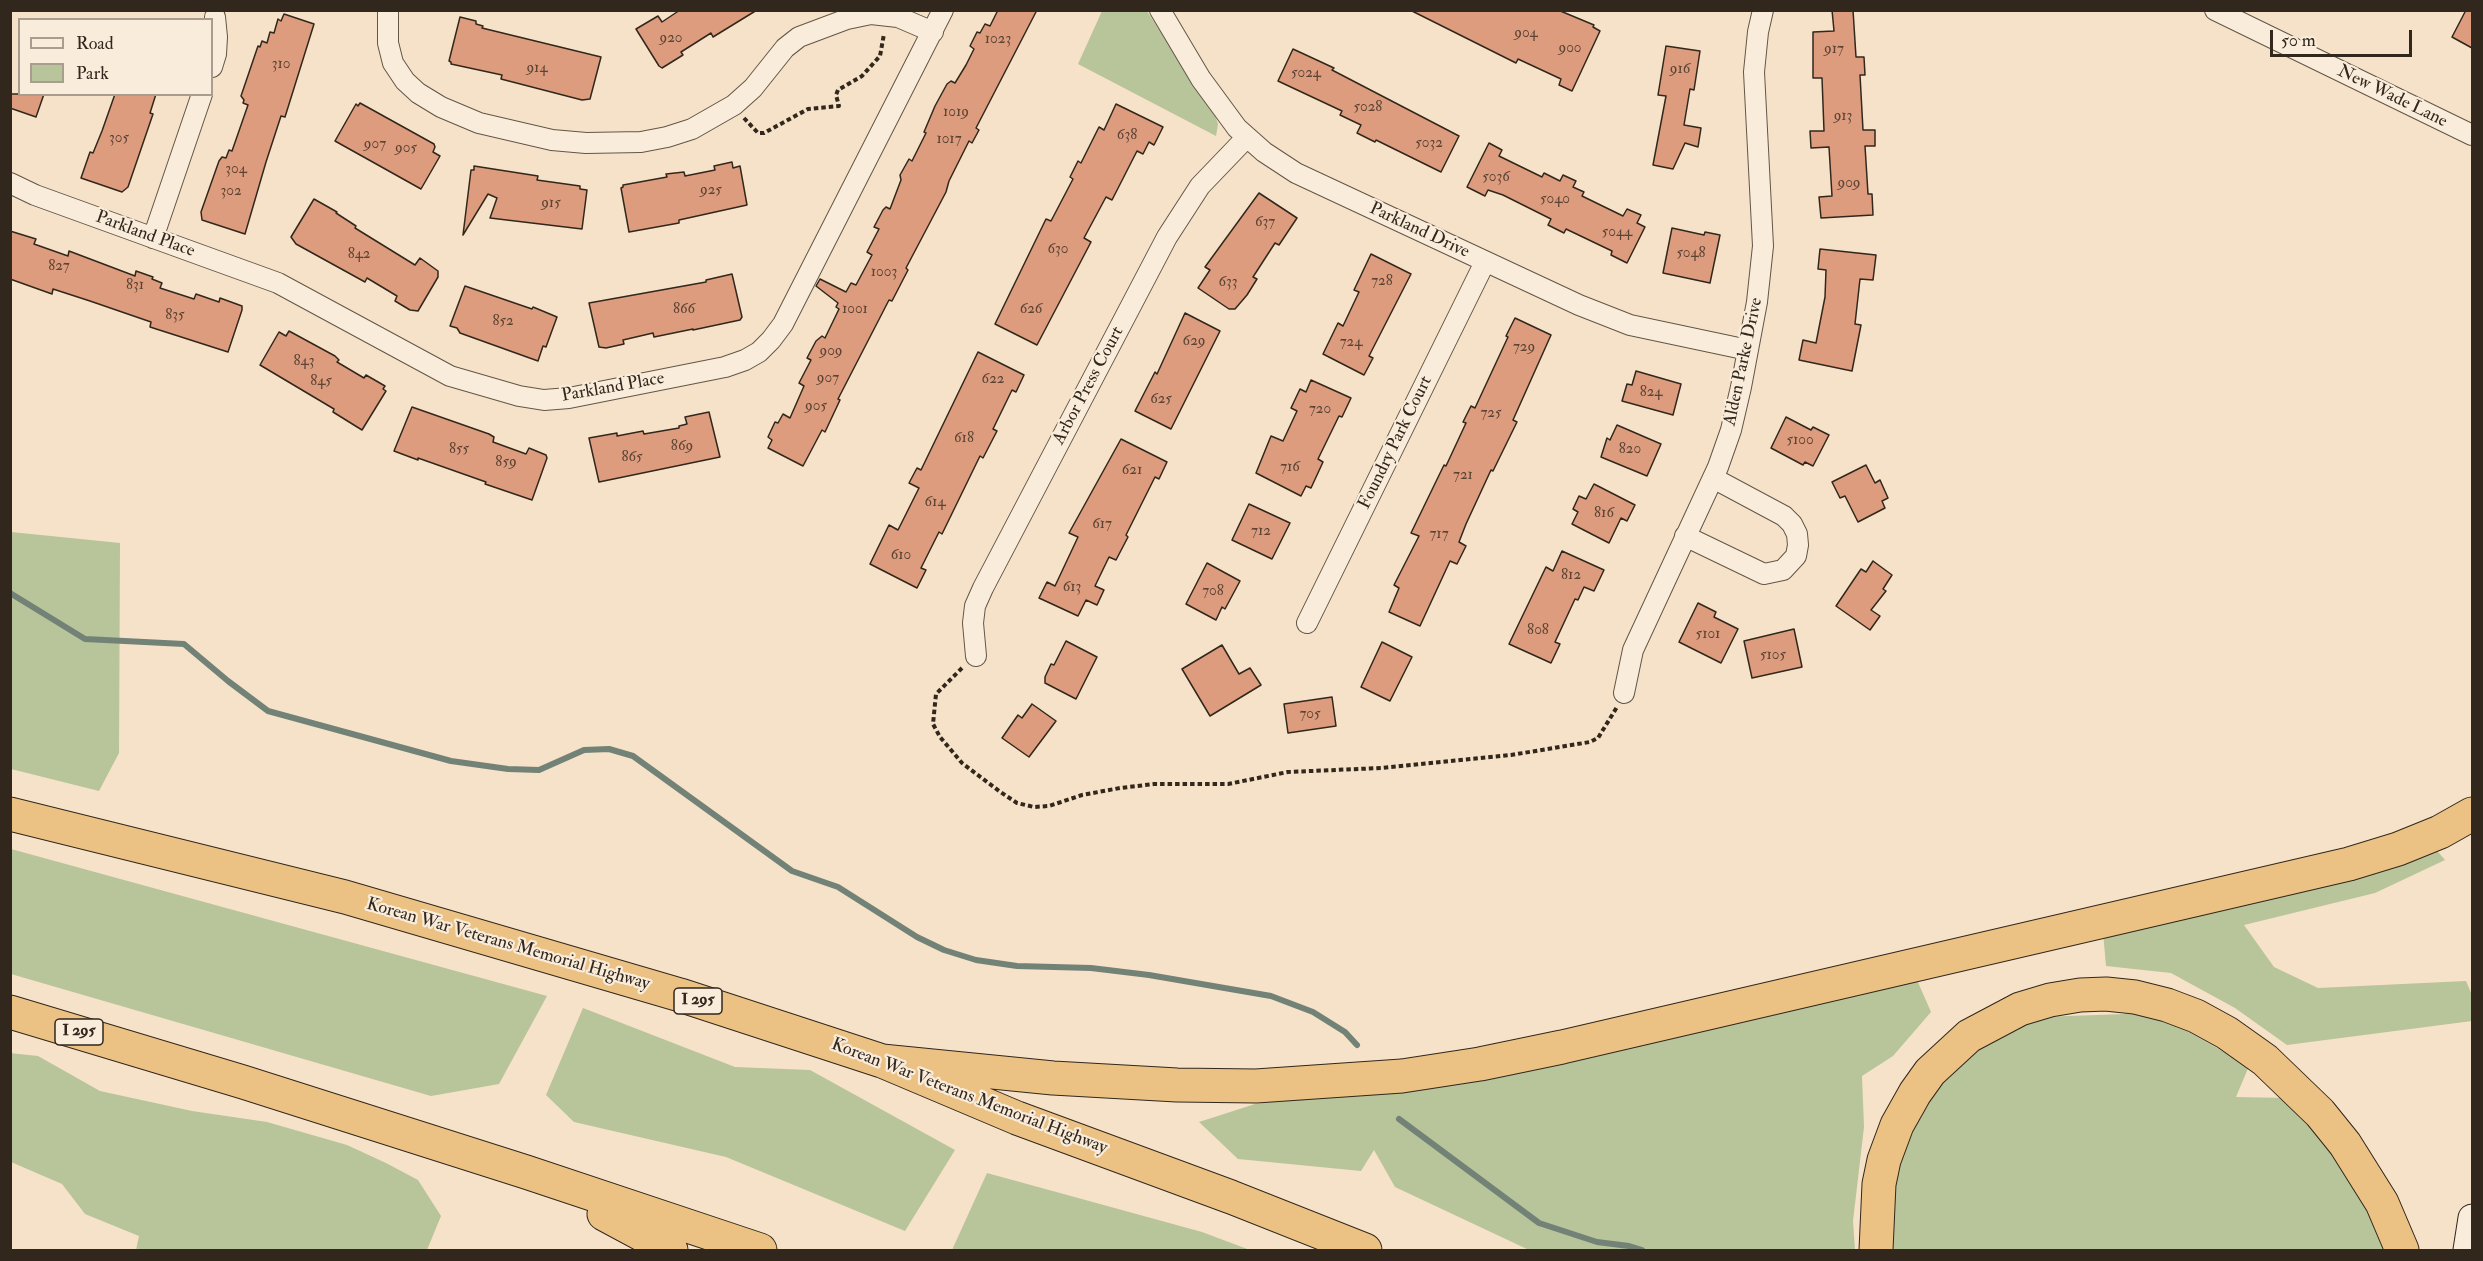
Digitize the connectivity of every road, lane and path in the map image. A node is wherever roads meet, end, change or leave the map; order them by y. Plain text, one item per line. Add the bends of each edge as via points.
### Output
1 (388, 10) edge
2 (943, 10) edge
3 (1160, 10) edge
4 (1763, 10) edge
5 (2216, 10) edge
6 (215, 16) dead end
7 (887, 28) dead end
8 (933, 32) junction
9 (213, 61) edge
10 (201, 96) edge
11 (742, 116) dead end
12 (2472, 135) edge
13 (1247, 137) junction
14 (10, 183) edge
15 (153, 238) junction
16 (1485, 262) junction
17 (1748, 350) junction
18 (1713, 478) junction
19 (1685, 536) junction
20 (1307, 623) dead end
21 (976, 656) joint
22 (1624, 693) joint
23 (10, 814) edge
24 (2472, 814) edge
25 (10, 1012) edge
26 (882, 1060) junction
27 (526, 1172) junction
28 (2472, 1218) edge
29 (671, 1251) edge
30 (760, 1251) edge
31 (1365, 1251) edge
32 (1876, 1251) edge
33 (2402, 1251) edge
34 (2467, 1251) edge

1 - 8 street via 388,43 393,63 418,93 479,123 552,140 586,142 641,142 692,129 734,105 799,37 846,19 871,14 898,17
2 - 8 street, Parkland Place
3 - 13 street, Parkland Drive via 1217,102
4 - 17 street, Alden Parke Drive via 1754,72 1763,246 1758,302
5 - 12 street, New Wade Lane
6 - 9 street
7 - 11 path via 880,56 862,76 838,90 839,106 808,109 764,134 758,133
8 - 15 street, Parkland Place via 783,324 759,352 725,367 569,398 519,396 450,376 278,283
10 - 15 street
13 - 16 street, Parkland Drive via 1296,173
13 - 21 street, Arbor Press Court via 1200,186 1167,237 982,588 974,615
14 - 15 street, Parkland Place
16 - 17 street, Parkland Drive via 1630,325
16 - 20 street, Foundry Park Court
17 - 18 street, Alden Parke Drive via 1731,430
18 - 19 street, Alden Parke Drive
18 - 19 street via 1784,516 1797,534 1796,556 1783,570 1764,574
19 - 22 street, Alden Parke Drive via 1633,650
21 - 22 path via 936,694 933,724 962,763 1017,803 1034,807 1154,784 1228,784 1288,772 1382,768 1511,755 1590,742 1605,728
23 - 26 highway, Korean War Veterans Memorial Highway / I 295 via 345,897 680,995
24 - 26 highway via 2409,844 2349,864 1480,1064 1402,1076 1256,1086 1053,1078
25 - 27 highway, I 295
26 - 31 highway, Korean War Veterans Memorial Highway / I 295 via 1017,1118
27 - 29 highway
27 - 30 highway, I 295
28 - 34 main road
32 - 33 highway via 1884,1160 1897,1125 1930,1072 1970,1036 2020,1009 2058,998 2106,994 2136,997 2196,1016 2227,1033 2281,1074 2320,1113 2351,1153 2382,1203

